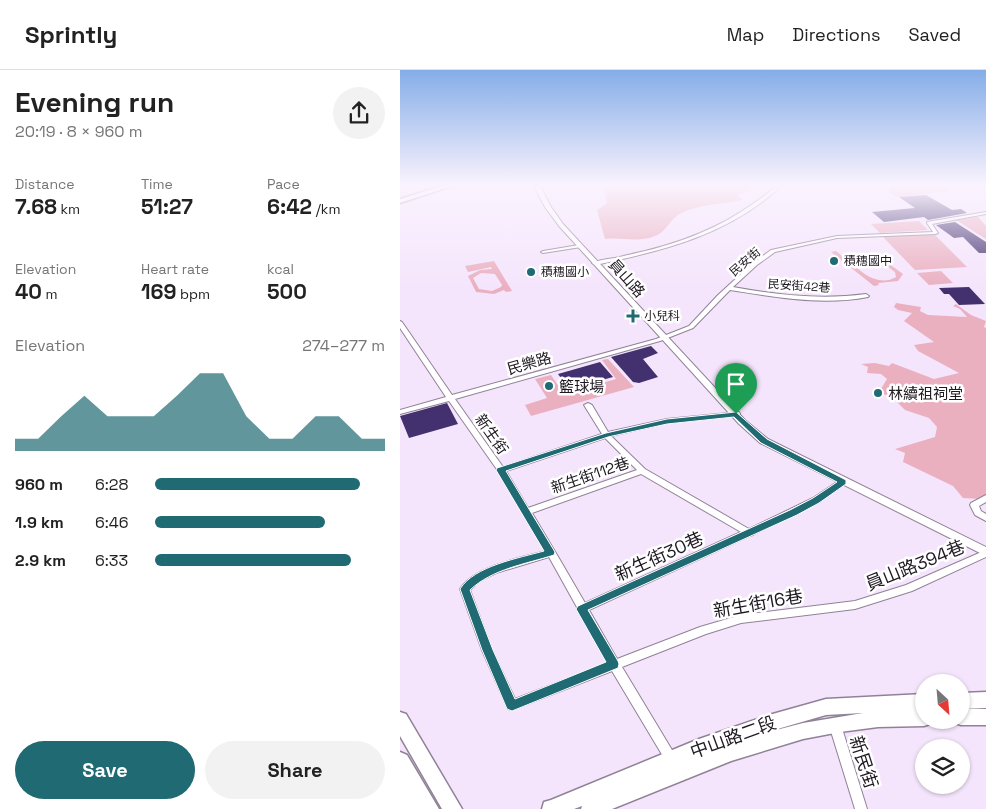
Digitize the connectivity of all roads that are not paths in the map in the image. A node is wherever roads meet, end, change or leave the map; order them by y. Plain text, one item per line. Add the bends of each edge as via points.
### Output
1 (556, 218) edge
2 (734, 218) edge
3 (958, 218) edge
4 (579, 246) junction
5 (544, 252) dead end
6 (594, 263) junction
7 (730, 288) junction
8 (866, 296) dead end
9 (400, 323) edge
10 (664, 338) junction
11 (450, 398) junction
12 (588, 405) dead end
13 (400, 412) edge
14 (736, 414) junction
15 (606, 435) junction
16 (500, 470) junction
17 (642, 472) junction
18 (843, 482) junction
19 (986, 498) edge
20 (526, 512) junction
21 (986, 518) edge
22 (750, 533) junction
23 (550, 552) junction
24 (986, 553) edge
25 (855, 605) joint
26 (582, 609) junction
27 (614, 664) junction
28 (986, 700) edge
29 (970, 701) edge
30 (915, 702) edge
31 (986, 717) edge
32 (915, 718) edge
33 (970, 718) edge
34 (400, 720) edge
35 (835, 725) junction
36 (400, 762) edge
37 (674, 766) junction
38 (400, 784) edge
39 (400, 803) edge
40 (403, 809) edge
41 (415, 809) edge
42 (428, 809) edge
43 (453, 809) edge
44 (551, 809) edge
45 (590, 809) edge
46 (861, 809) edge

1 - 4 street, 員山路
2 - 6 street via 685,242 641,255
3 - 7 street, 民安街 via 929,224 936,232 837,237 779,249 755,264
4 - 5 street
4 - 6 street, 員山路
6 - 10 street, 員山路
7 - 8 street, 民安街42巷 via 801,298
7 - 10 street, 民安街 via 690,327
9 - 11 street, 新生街
10 - 11 street, 民樂路
10 - 14 street, 員山路
11 - 13 street, 民樂路
11 - 16 street, 新生街
12 - 15 street, 新生街112巷
14 - 15 street via 667,422
14 - 18 street, 員山路 via 764,441
15 - 16 street
15 - 17 street, 新生街112巷
16 - 20 street, 新生街
17 - 20 street, 新生街112巷
17 - 22 street
18 - 22 street, 新生街30巷 via 816,500
18 - 24 street, 員山路
19 - 21 street via 974,505
20 - 23 street, 新生街
22 - 26 street, 新生街30巷
23 - 26 street, 新生街
23 - 27 street, 新生街16巷 via 493,570 476,578 465,589 512,706
24 - 25 street, 員山路394巷 via 910,588
25 - 27 street, 新生街16巷 via 741,619
26 - 27 street, 新生街
27 - 37 street, 新生街
28 - 29 main road
30 - 37 main road, 中山路二段 via 826,706 769,723
31 - 33 main road
32 - 35 main road, 中山路二段
34 - 43 main road
35 - 37 main road, 中山路二段
35 - 46 street, 新民街
36 - 42 highway
37 - 44 main road, 中山路二段
37 - 45 main road, 中山路二段
38 - 41 main road
39 - 40 highway

